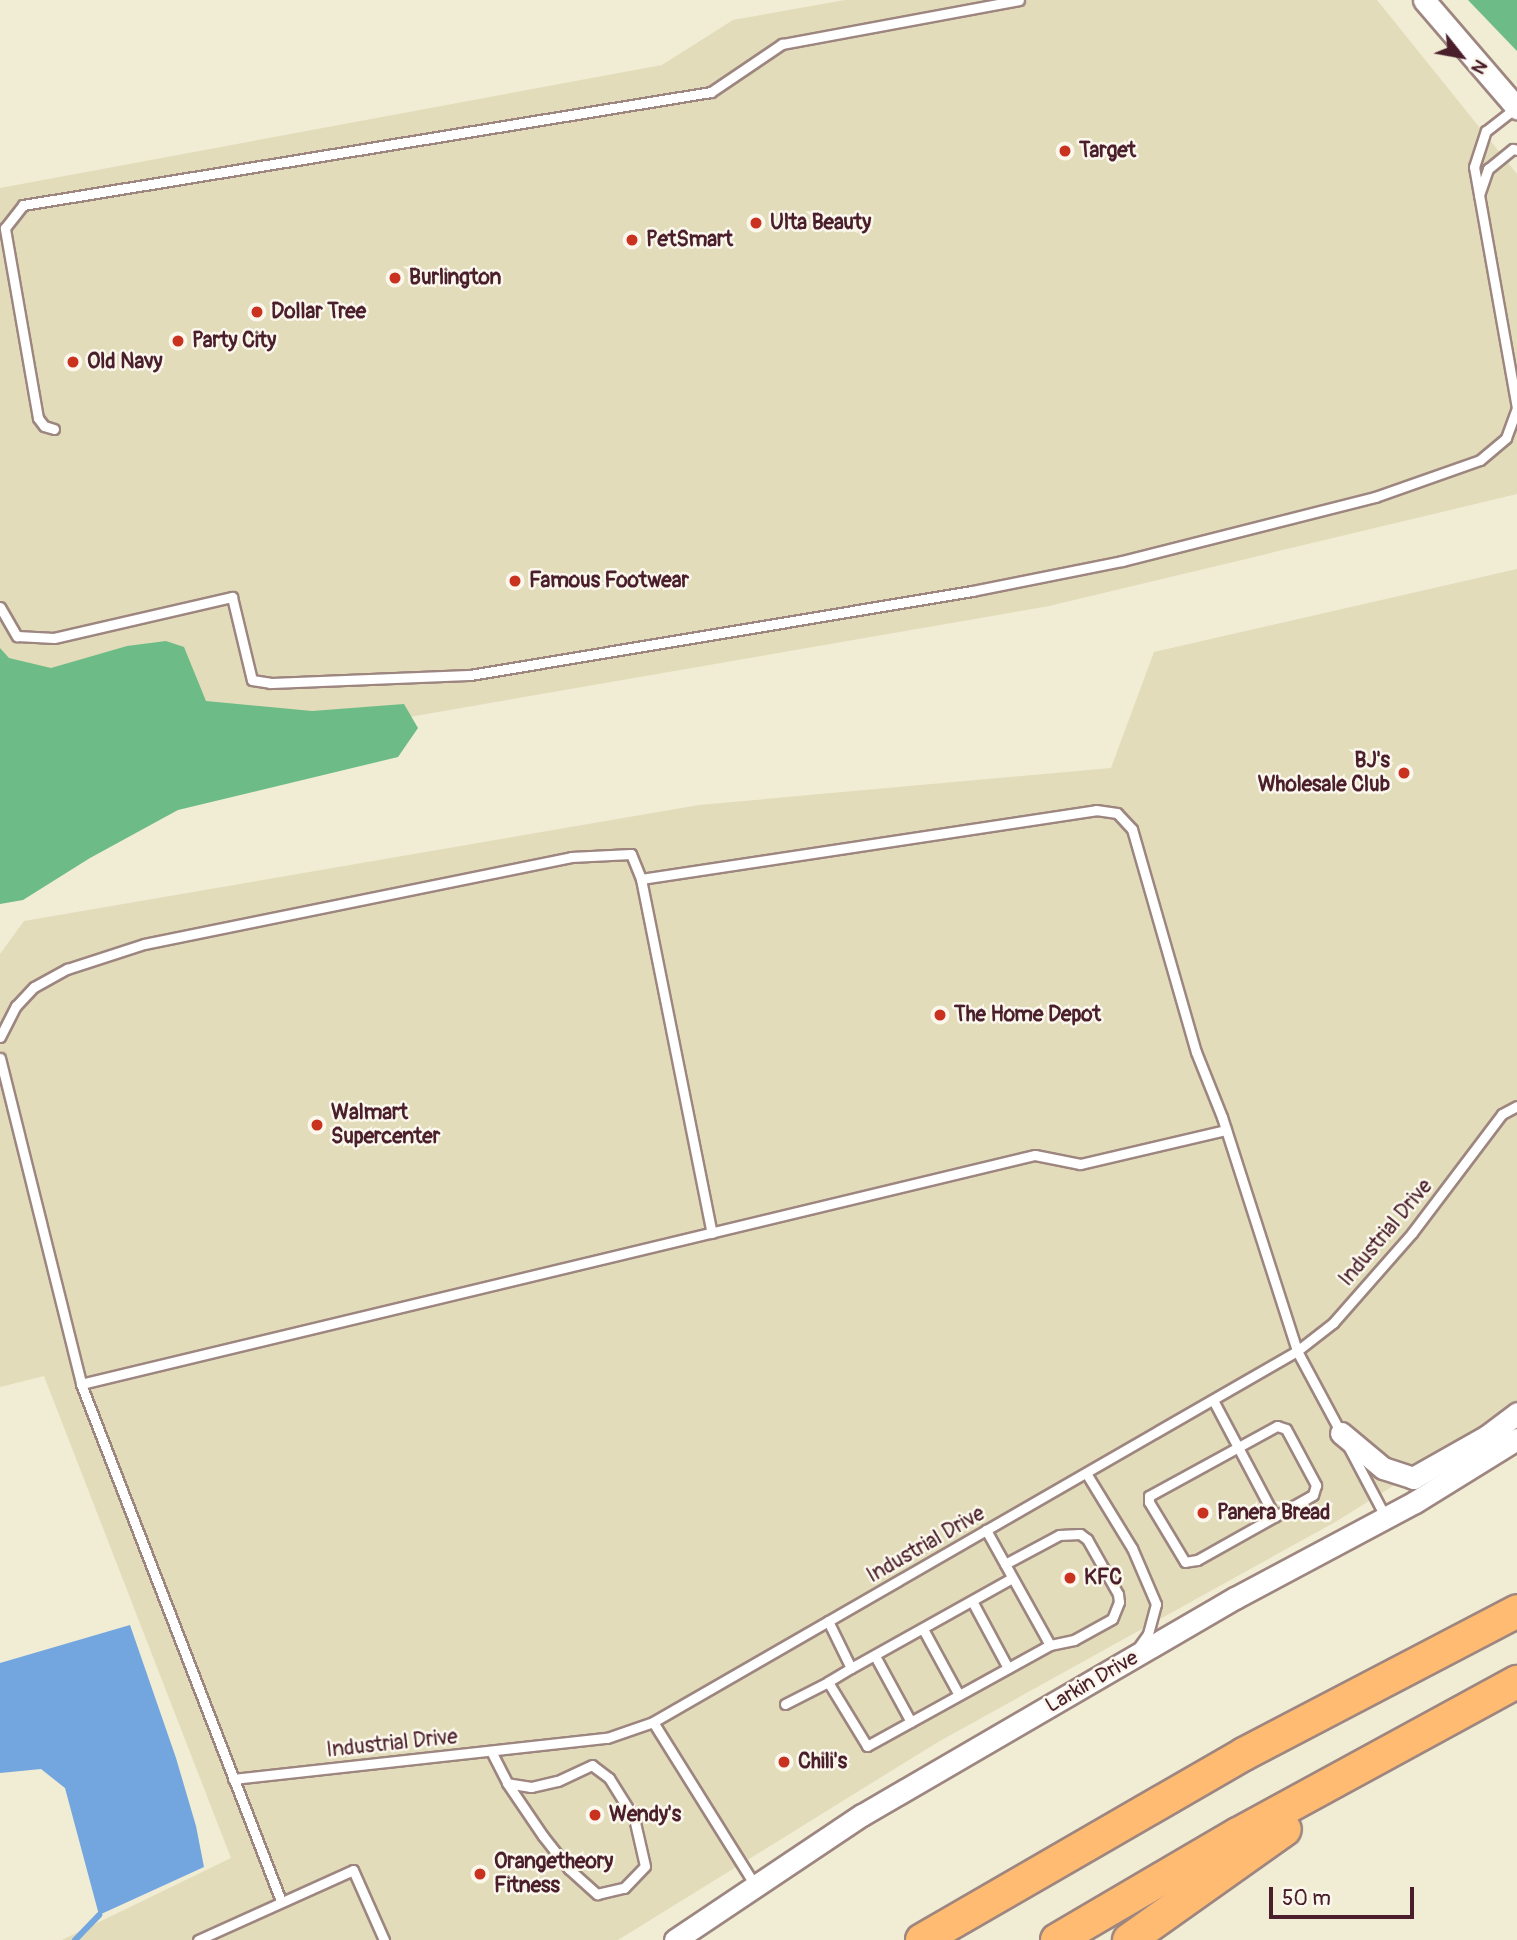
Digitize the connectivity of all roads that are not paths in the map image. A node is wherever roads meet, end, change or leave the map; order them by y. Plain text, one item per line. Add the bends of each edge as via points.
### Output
1 (1019, 0) edge
2 (1424, 0) edge
3 (1517, 107) edge
4 (1517, 150) edge
5 (1479, 196) junction
6 (1513, 428) edge
7 (54, 429) dead end
8 (0, 607) edge
9 (641, 878) junction
10 (0, 1037) edge
11 (0, 1058) edge
12 (1517, 1106) edge
13 (1226, 1130) junction
14 (712, 1233) junction
15 (1297, 1351) junction
16 (81, 1384) junction
17 (1213, 1400) junction
18 (1517, 1413) edge
19 (1341, 1433) junction
20 (1517, 1438) edge
21 (1235, 1447) junction
22 (1086, 1473) junction
23 (1275, 1517) junction
24 (1386, 1518) junction
25 (986, 1530) junction
26 (1005, 1564) junction
27 (1012, 1578) junction
28 (972, 1601) junction
29 (1517, 1611) edge
30 (828, 1621) junction
31 (923, 1629) junction
32 (1050, 1645) junction
33 (876, 1656) junction
34 (1129, 1660) junction
35 (851, 1668) junction
36 (1008, 1668) junction
37 (828, 1682) junction
38 (1517, 1682) edge
39 (959, 1696) junction
40 (1485, 1699) junction
41 (785, 1704) dead end
42 (653, 1722) junction
43 (911, 1722) junction
44 (491, 1751) junction
45 (233, 1779) junction
46 (507, 1783) junction
47 (756, 1886) junction
48 (281, 1901) junction
49 (198, 1940) edge
50 (384, 1940) edge
51 (675, 1940) edge
52 (922, 1940) edge
53 (1057, 1940) edge
54 (1129, 1940) edge

1 - 7 lane via 782,44 711,92 23,205 5,228 38,418
2 - 3 street
3 - 5 lane via 1486,131 1474,167
4 - 5 lane via 1488,169
5 - 6 lane via 1517,408
6 - 8 lane via 1480,460 1375,497 1122,561 972,591 470,675 252,680 232,597 54,638 17,636
9 - 10 lane via 631,854 571,856 144,944 67,969 34,987 16,1006
9 - 13 lane via 1096,810 1117,813 1132,829 1196,1052
9 - 14 lane
11 - 16 lane
12 - 15 lane, Industrial Drive via 1502,1114 1412,1233 1332,1323
13 - 14 lane via 1080,1164 1035,1155
13 - 15 lane
14 - 16 lane
15 - 17 lane, Industrial Drive
15 - 19 lane
16 - 45 lane
17 - 21 lane
17 - 22 lane, Industrial Drive
18 - 19 street via 1487,1436 1413,1478 1383,1468
19 - 24 lane
20 - 24 street, Larkin Drive
21 - 23 lane
21 - 23 lane via 1277,1426 1286,1429 1316,1490
21 - 23 lane via 1149,1496 1180,1558 1197,1560
22 - 25 lane, Industrial Drive
22 - 34 lane via 1132,1548 1156,1604 1148,1634
24 - 34 street, Larkin Drive
25 - 26 lane
25 - 30 lane, Industrial Drive
26 - 27 lane
26 - 32 lane via 1059,1535 1080,1534 1118,1594 1112,1619 1074,1640
27 - 28 lane
27 - 32 lane
28 - 31 lane
28 - 36 lane
29 - 52 highway via 1233,1759
30 - 35 lane
30 - 42 lane, Industrial Drive
31 - 33 lane
31 - 39 lane
32 - 36 lane
33 - 35 lane
33 - 43 lane
34 - 47 street, Larkin Drive via 862,1815
35 - 37 lane
36 - 39 lane
37 - 41 lane
37 - 43 lane via 867,1746
38 - 40 highway
39 - 43 lane
40 - 53 highway via 1238,1834
40 - 54 highway via 1228,1867
42 - 44 lane, Industrial Drive via 607,1738
42 - 47 lane
44 - 45 lane, Industrial Drive
44 - 46 lane
45 - 48 lane
46 - 46 lane via 569,1869 597,1894 624,1888 645,1866 634,1818 609,1778 592,1765 531,1787
47 - 51 street, Larkin Drive
48 - 49 lane
48 - 50 lane via 353,1870

